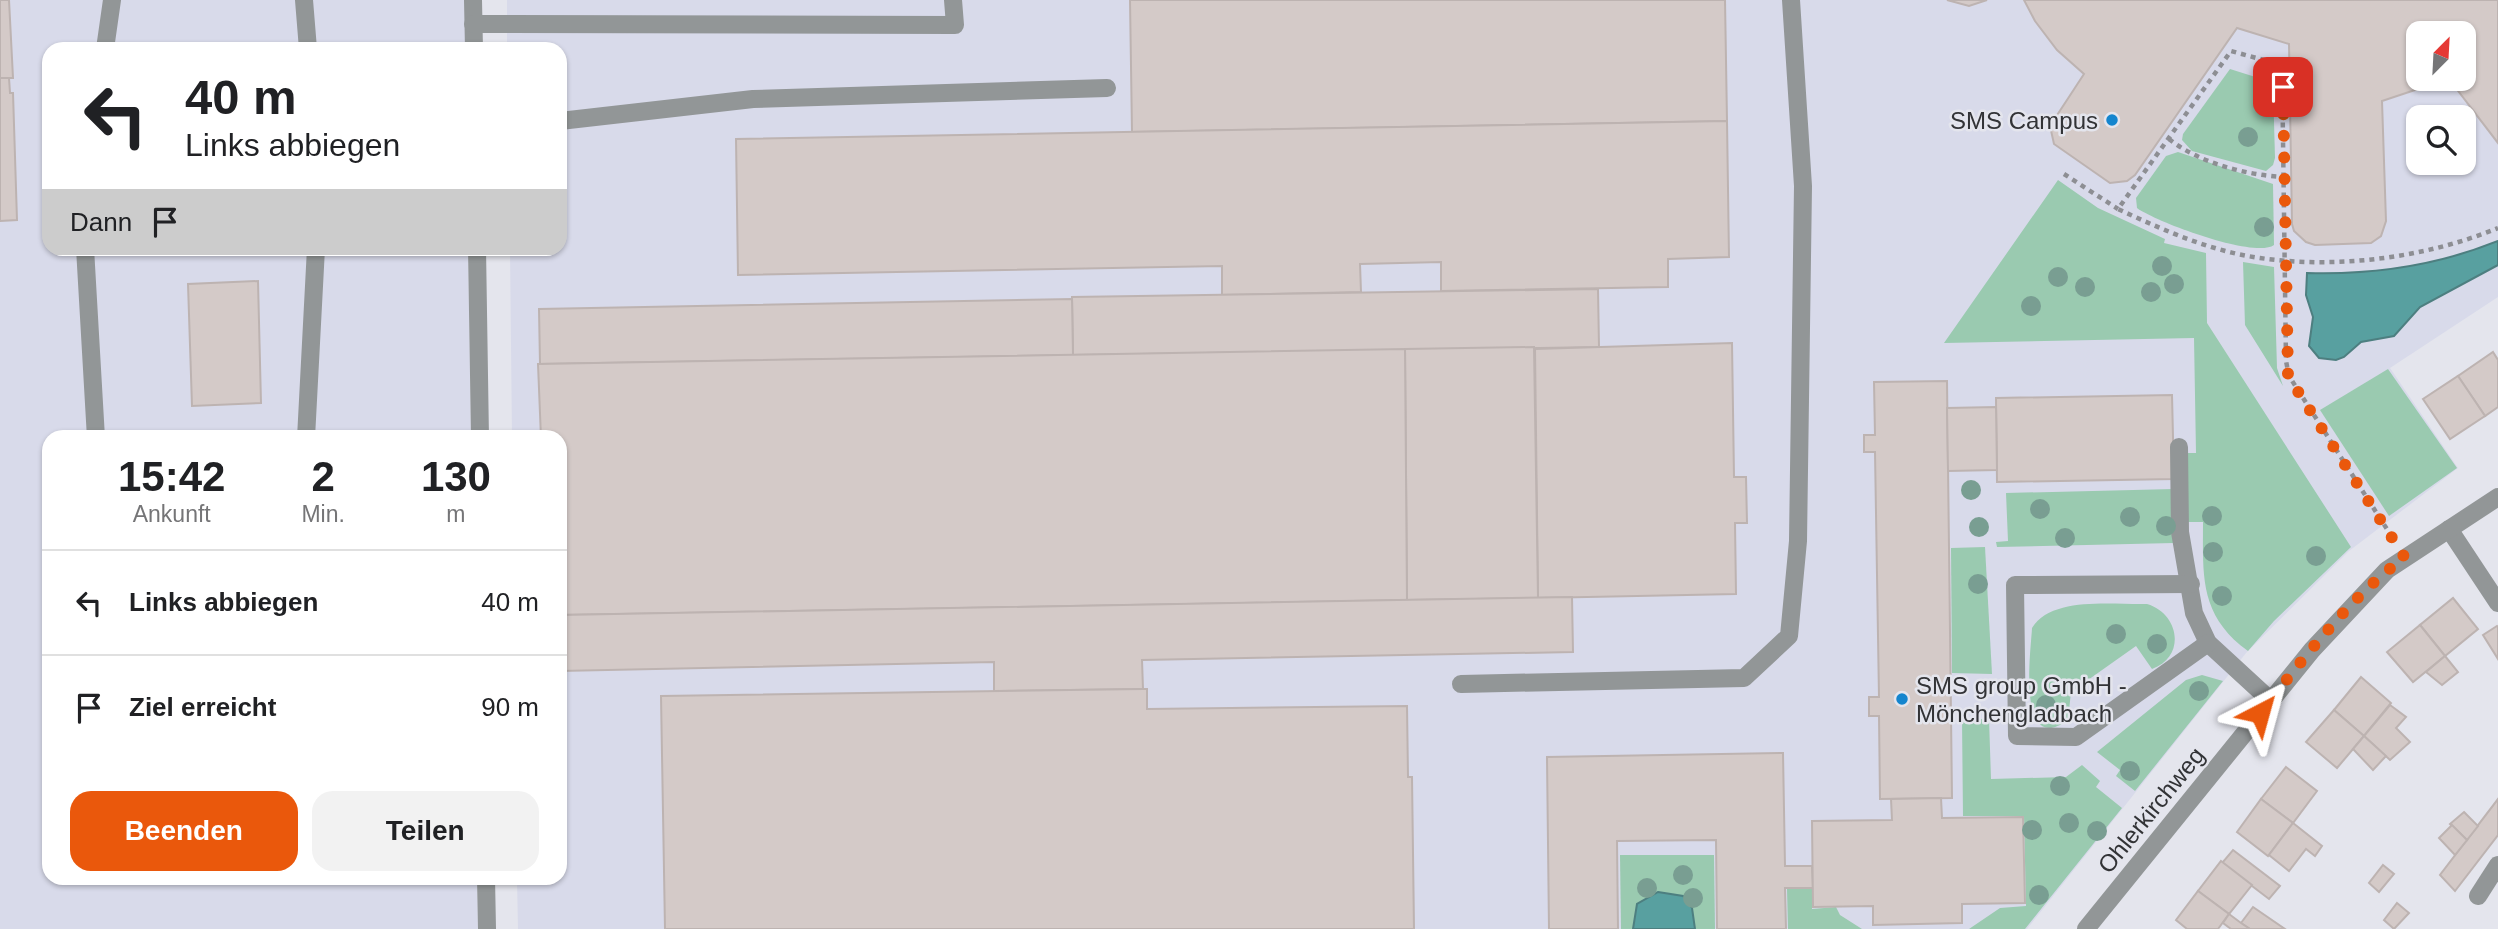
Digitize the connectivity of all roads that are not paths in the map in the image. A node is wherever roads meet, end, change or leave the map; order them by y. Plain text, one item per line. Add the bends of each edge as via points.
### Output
1 (112, 0) edge
2 (304, 0) edge
3 (473, 0) edge
4 (953, 0) edge
5 (1791, 0) edge
6 (473, 24) junction
7 (105, 42) edge
8 (307, 42) edge
9 (474, 42) edge
10 (1107, 88) dead end
11 (567, 120) edge
12 (85, 256) edge
13 (316, 256) edge
14 (477, 256) edge
15 (96, 430) edge
16 (306, 430) edge
17 (480, 430) edge
18 (2179, 447) dead end
19 (2498, 497) edge
20 (2449, 528) junction
21 (2191, 584) junction
22 (2498, 603) edge
23 (2208, 643) junction
24 (1461, 684) dead end
25 (2270, 700) junction
26 (2498, 865) edge
27 (486, 885) edge
28 (2478, 896) dead end
29 (487, 929) edge
30 (2087, 929) edge

1 - 7 street
2 - 8 street
3 - 6 street
4 - 6 street via 955,25
5 - 24 street via 1803,186 1798,541 1789,636 1744,678
6 - 9 street
10 - 11 street via 753,99
12 - 15 street
13 - 16 street
14 - 17 street
18 - 21 street via 2180,532
19 - 20 street, Ohlerkirchweg
20 - 22 street
20 - 25 street, Ohlerkirchweg via 2387,570
21 - 23 street via 2194,613
21 - 23 street via 2015,585 2017,736 2077,737
23 - 25 street
25 - 30 street, Ohlerkirchweg
26 - 28 street
27 - 29 street

